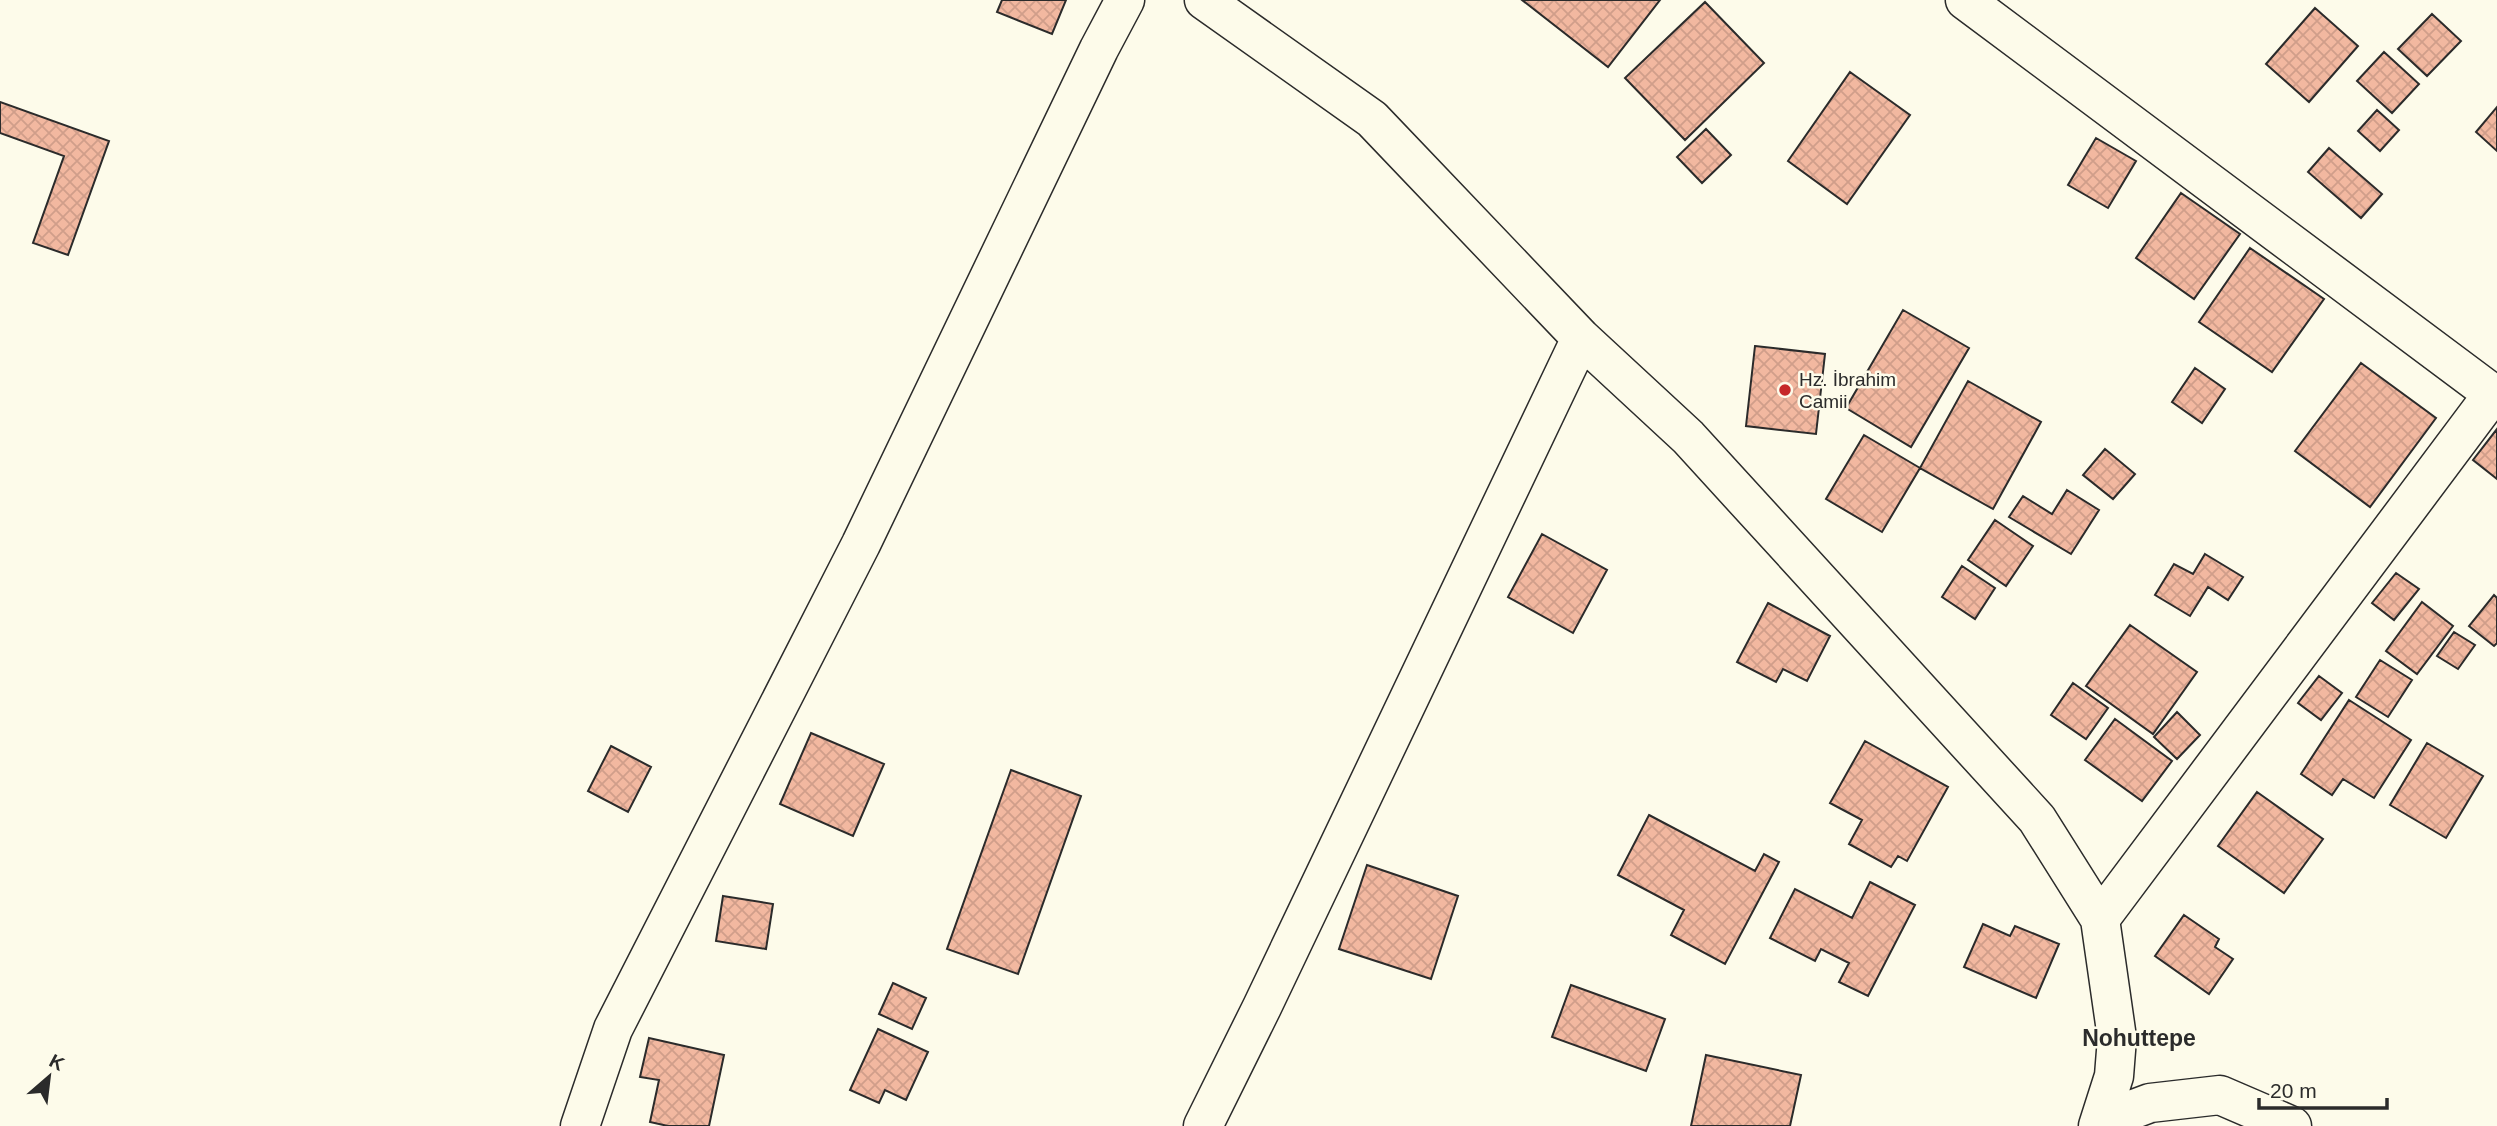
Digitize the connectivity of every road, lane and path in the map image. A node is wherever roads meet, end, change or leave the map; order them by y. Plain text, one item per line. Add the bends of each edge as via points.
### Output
1 (1125, 0) edge
2 (1204, 0) edge
3 (1965, 0) edge
4 (1581, 338) junction
5 (2495, 396) edge
6 (2100, 919) junction
7 (2100, 1123) edge
8 (580, 1126) edge
9 (1203, 1126) edge
10 (2292, 1126) edge

1 - 8 street via 861,544 613,1029
2 - 4 street via 1372,119
3 - 5 street
4 - 6 street via 1688,437 2037,819
4 - 9 street
5 - 6 street
6 - 7 street via 2117,1038 2114,1076
7 - 10 street via 2150,1103 2220,1095

